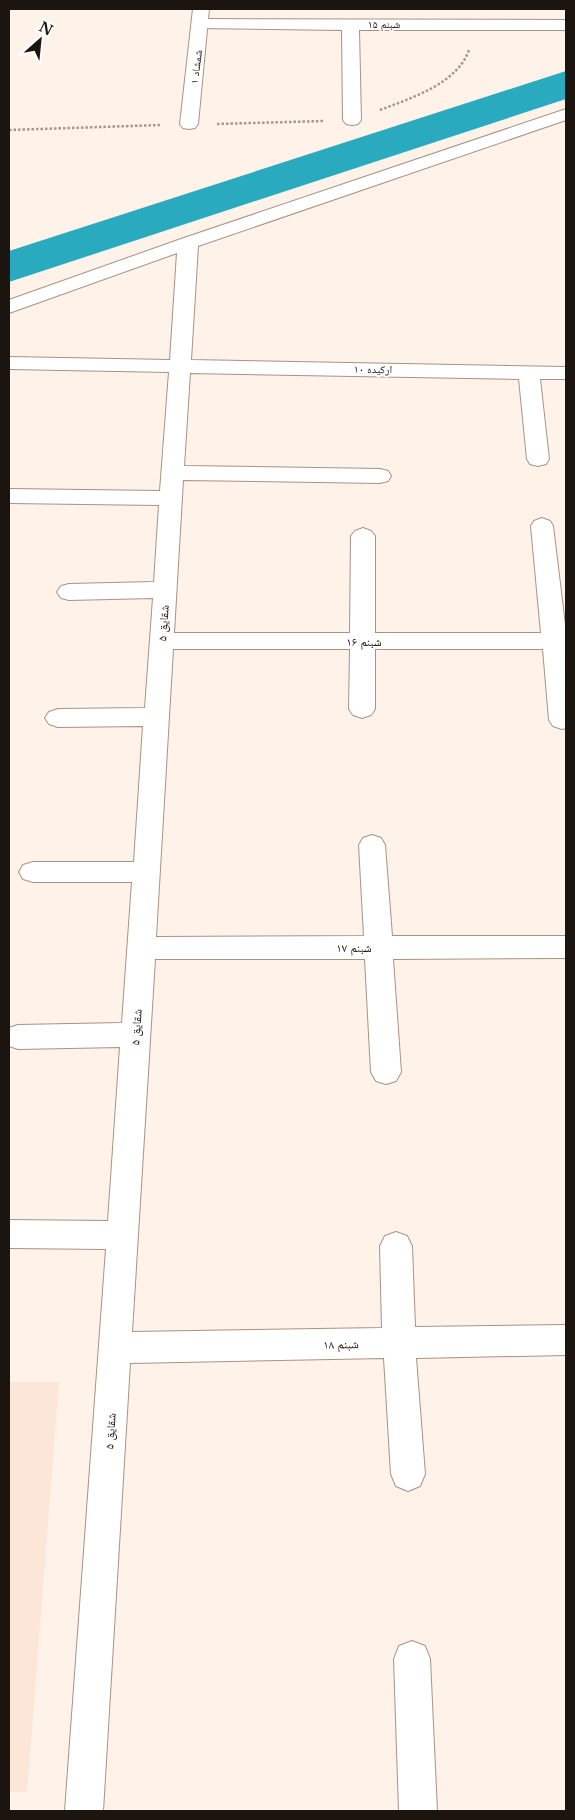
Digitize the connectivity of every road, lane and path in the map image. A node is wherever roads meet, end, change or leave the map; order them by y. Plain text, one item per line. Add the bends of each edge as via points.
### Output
1 (201, 16) edge
2 (350, 24) junction
3 (470, 25) junction
4 (566, 25) edge
5 (566, 118) edge
6 (352, 120) junction
7 (189, 124) junction
8 (9, 130) edge
9 (188, 243) junction
10 (9, 307) edge
11 (9, 363) edge
12 (180, 366) junction
13 (529, 372) junction
14 (566, 372) edge
15 (538, 459) dead end
16 (380, 476) dead end
17 (172, 485) junction
18 (9, 496) edge
19 (542, 526) dead end
20 (363, 536) dead end
21 (165, 590) junction
22 (69, 592) dead end
23 (162, 641) junction
24 (363, 641) junction
25 (560, 641) edge
26 (362, 709) dead end
27 (156, 717) junction
28 (58, 718) dead end
29 (562, 720) dead end
30 (372, 845) dead end
31 (33, 872) dead end
32 (146, 872) junction
33 (377, 947) junction
34 (566, 947) edge
35 (142, 948) junction
36 (136, 1036) junction
37 (18, 1037) dead end
38 (386, 1072) dead end
39 (9, 1234) edge
40 (123, 1235) junction
41 (396, 1246) dead end
42 (566, 1340) edge
43 (399, 1343) junction
44 (115, 1348) junction
45 (408, 1474) dead end
46 (412, 1659) dead end
47 (84, 1811) edge
48 (418, 1811) edge

1 - 2 street, شبنم ۱۵
1 - 7 street, شمشاد ۱
2 - 3 street, شبنم ۱۵
2 - 6 street
3 - 4 street, شبنم ۱۵
3 - 6 path via 469,54 459,68 439,84
5 - 9 street
6 - 7 path
7 - 8 path
9 - 10 street
9 - 12 street, شقایق ۵
11 - 12 street, ارکیده ۱۰
12 - 13 street, ارکیده ۱۰
12 - 17 street, شقایق ۵
13 - 14 street, ارکیده ۱۰
13 - 15 street
16 - 17 street
17 - 18 street
17 - 21 street, شقایق ۵
19 - 25 street
20 - 24 street
21 - 22 street
21 - 23 street, شقایق ۵
23 - 24 street, شبنم ۱۶
23 - 27 street, شقایق ۵
24 - 25 street, شبنم ۱۶
24 - 26 street
25 - 29 street
27 - 28 street
27 - 32 street, شقایق ۵
30 - 33 street
31 - 32 street
32 - 35 street, شقایق ۵
33 - 34 street, شبنم ۱۷
33 - 35 street, شبنم ۱۷
33 - 38 street
35 - 36 street, شقایق ۵
36 - 37 street
36 - 40 street, شقایق ۵
39 - 40 street
40 - 44 street, شقایق ۵
41 - 43 street
42 - 43 street, شبنم ۱۸
43 - 44 street, شبنم ۱۸
43 - 45 street
44 - 47 street, شقایق ۵
46 - 48 street

